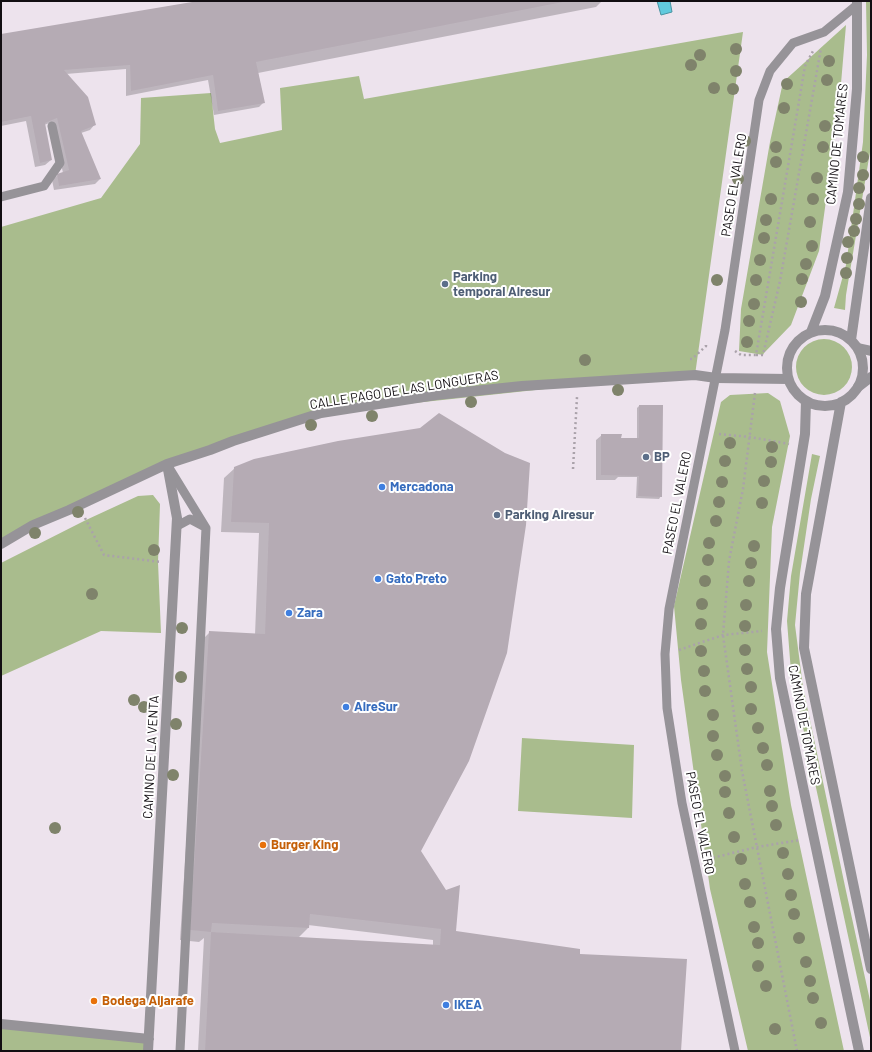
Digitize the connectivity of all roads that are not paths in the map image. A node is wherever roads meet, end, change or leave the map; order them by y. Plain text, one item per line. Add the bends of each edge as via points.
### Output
1 (857, 3) edge
2 (52, 126) dead end
3 (1, 197) edge
4 (871, 198) edge
5 (811, 332) junction
6 (850, 340) junction
7 (858, 348) junction
8 (871, 351) edge
9 (716, 378) junction
10 (788, 378) junction
11 (871, 378) edge
12 (858, 387) junction
13 (806, 401) junction
14 (841, 402) junction
15 (167, 464) junction
16 (177, 526) junction
17 (206, 528) junction
18 (1, 544) edge
19 (871, 969) edge
20 (1, 1024) edge
21 (149, 1039) junction
22 (148, 1051) edge
23 (180, 1051) edge
24 (734, 1051) edge
25 (859, 1051) edge

1 - 5 street, CAMINO DE TOMARES via 857,89 848,192 825,296
1 - 9 lane, PASEO EL VALERO via 824,32 793,43 770,70 760,100
2 - 3 lane via 60,163 44,186
4 - 6 street
5 - 6 street via 832,330
5 - 10 street via 793,346 786,367
6 - 7 street
7 - 8 street
7 - 12 street via 863,368
9 - 10 street, CALLE PAGO DE LAS LONGUERAS
9 - 15 street, CALLE PAGO DE LAS LONGUERAS via 695,375 522,386 436,395 321,413
9 - 24 lane, PASEO EL VALERO via 669,608 665,654 667,708 682,803
10 - 13 street via 795,392
11 - 12 street
12 - 14 street via 851,396
13 - 14 street via 818,406 830,406
13 - 25 street, CAMINO DE TOMARES via 805,434 780,588 776,629 780,678
14 - 19 street, CAMINO DE TOMARES via 806,594 804,648
15 - 16 street, CAMINO DE LA VENTA
15 - 17 lane
15 - 18 street, CALLE PAGO DE LAS LONGUERAS via 33,525
16 - 17 lane via 190,519
16 - 21 street, CAMINO DE LA VENTA
17 - 23 lane
20 - 21 street
21 - 22 street, CAMINO DE LA VENTA

